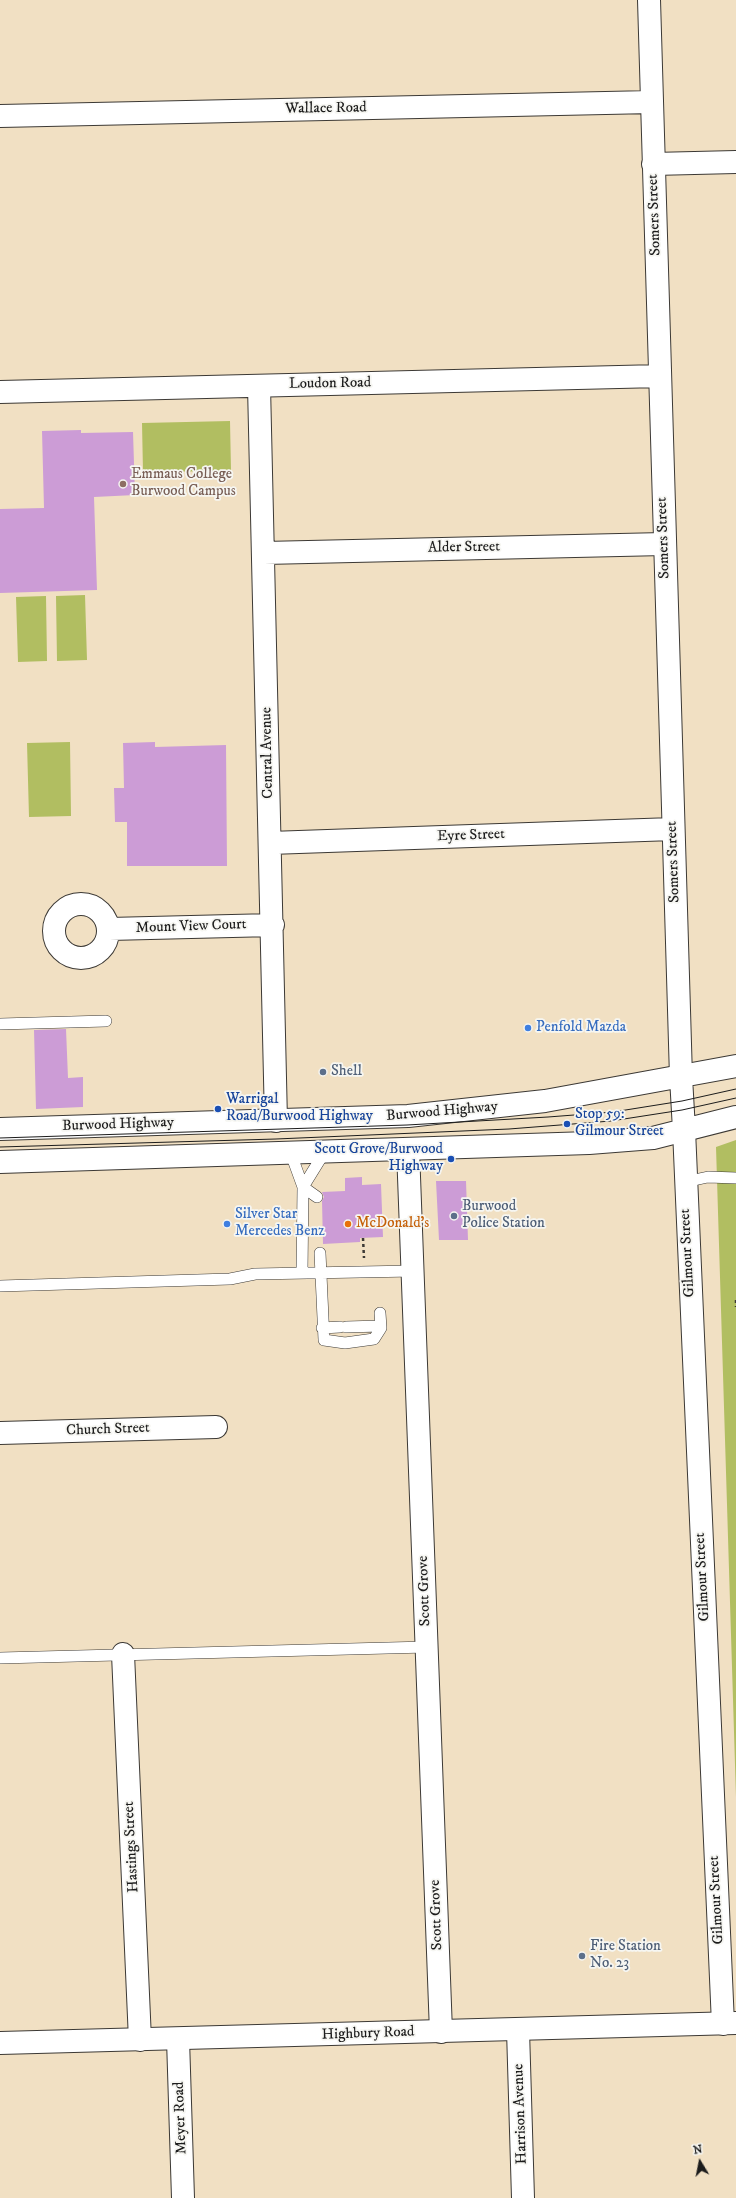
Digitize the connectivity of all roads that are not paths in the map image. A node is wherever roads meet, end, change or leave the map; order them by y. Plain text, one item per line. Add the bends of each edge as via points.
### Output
1 (649, 0) edge
2 (652, 102) junction
3 (0, 116) edge
4 (736, 162) edge
5 (653, 164) junction
6 (660, 376) junction
7 (259, 386) junction
8 (0, 392) edge
9 (664, 544) junction
10 (264, 553) junction
11 (673, 829) junction
12 (270, 843) junction
13 (272, 925) junction
14 (109, 929) dead end
15 (106, 1020) dead end
16 (0, 1024) edge
17 (736, 1066) edge
18 (681, 1077) junction
19 (408, 1116) junction
20 (736, 1117) edge
21 (276, 1121) junction
22 (0, 1129) edge
23 (684, 1130) junction
24 (408, 1150) junction
25 (324, 1153) junction
26 (283, 1154) junction
27 (0, 1162) edge
28 (736, 1178) edge
29 (685, 1182) junction
30 (303, 1187) junction
31 (317, 1197) dead end
32 (320, 1253) dead end
33 (413, 1271) junction
34 (320, 1272) junction
35 (302, 1273) junction
36 (0, 1286) edge
37 (380, 1313) dead end
38 (380, 1326) junction
39 (322, 1328) junction
40 (216, 1427) dead end
41 (0, 1433) edge
42 (427, 1647) junction
43 (123, 1654) junction
44 (0, 1658) edge
45 (729, 2024) edge
46 (518, 2030) junction
47 (441, 2032) junction
48 (178, 2039) junction
49 (140, 2040) junction
50 (0, 2043) edge
51 (183, 2198) edge
52 (523, 2198) edge

1 - 2 main road, Somers Street
2 - 3 main road, Wallace Road
2 - 5 main road, Somers Street
4 - 5 main road
5 - 6 main road, Somers Street
6 - 7 main road, Loudon Road
6 - 9 main road, Somers Street
7 - 8 main road, Loudon Road
7 - 10 main road, Central Avenue
9 - 10 main road, Alder Street
9 - 11 main road, Somers Street
10 - 12 main road, Central Avenue
11 - 12 main road, Eyre Street
11 - 18 main road, Somers Street
12 - 13 main road, Central Avenue
13 - 14 main road, Mount View Court
13 - 21 main road, Central Avenue
15 - 16 lane
17 - 18 main road, Burwood Highway
18 - 19 main road, Burwood Highway via 545,1101
18 - 23 main road, Somers Street
19 - 21 main road, Burwood Highway
19 - 24 main road, Scott Grove
20 - 23 main road
21 - 22 main road, Burwood Highway
21 - 26 main road, Central Avenue
23 - 24 main road via 653,1138 596,1143
23 - 29 main road, Gilmour Street
24 - 25 main road
24 - 33 main road, Scott Grove
25 - 26 main road
25 - 30 lane
26 - 27 main road
26 - 30 lane
28 - 29 lane via 714,1176
29 - 45 main road, Gilmour Street
30 - 31 lane
30 - 35 lane
32 - 34 lane
33 - 34 lane
33 - 42 main road, Scott Grove
34 - 35 lane
34 - 39 lane
35 - 36 lane via 255,1274 230,1279
37 - 38 lane
38 - 39 lane
38 - 39 lane via 374,1339 345,1343 324,1340
40 - 41 main road, Church Street
42 - 43 lane
42 - 47 main road, Scott Grove
43 - 44 lane
43 - 49 main road, Hastings Street
45 - 46 main road, Highbury Road
46 - 47 main road, Highbury Road
46 - 52 main road, Harrison Avenue
47 - 48 main road, Highbury Road
48 - 49 main road, Highbury Road
48 - 51 main road, Meyer Road
49 - 50 main road, Highbury Road

